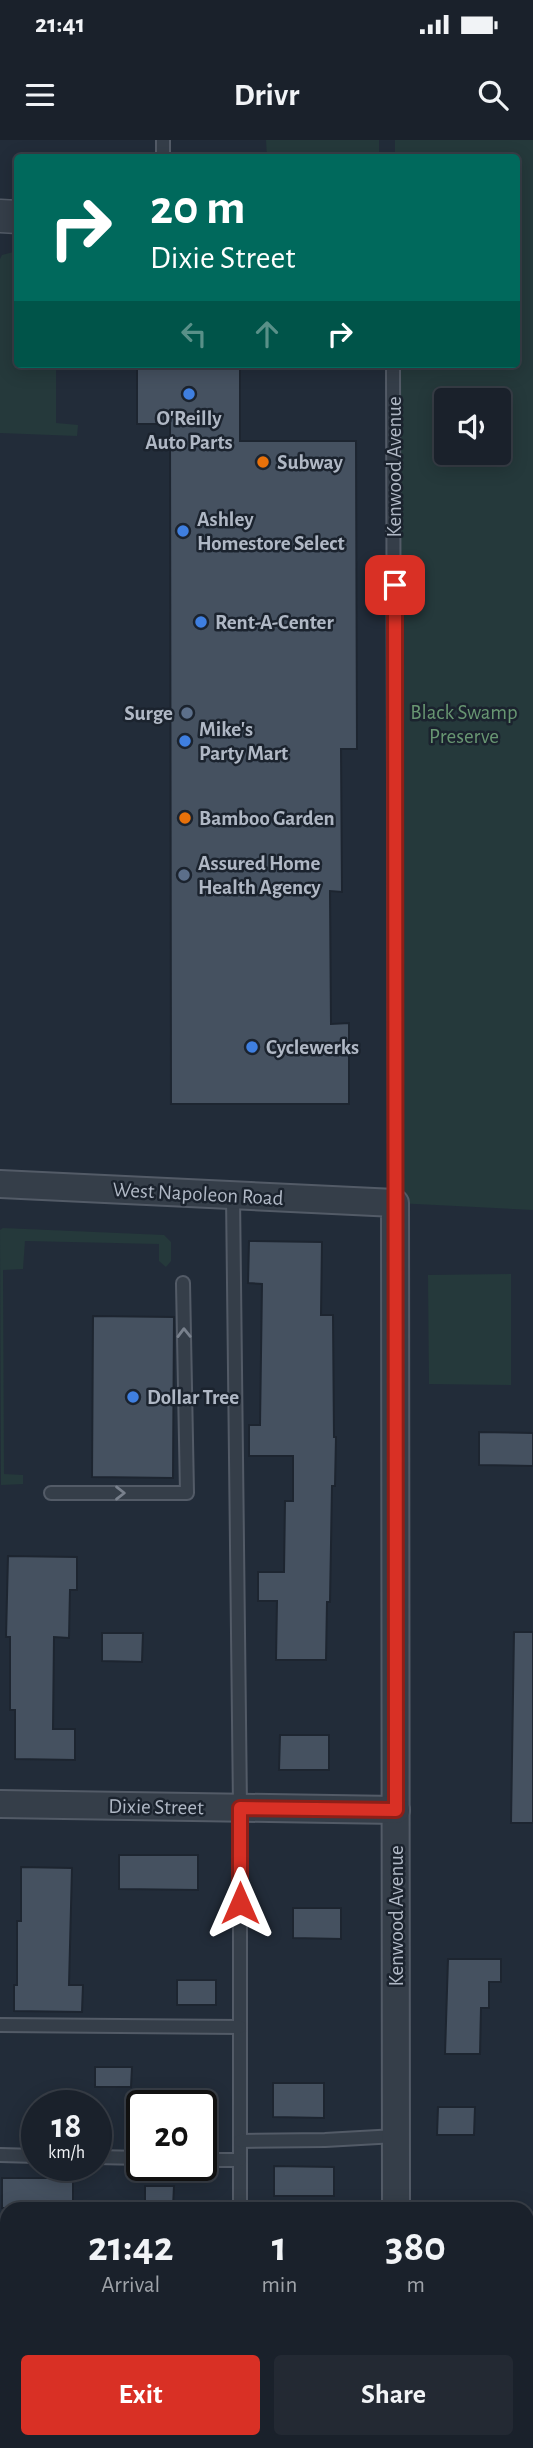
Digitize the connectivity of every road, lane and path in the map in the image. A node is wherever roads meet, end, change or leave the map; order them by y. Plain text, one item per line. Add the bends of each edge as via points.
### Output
1 (393, 368) edge
2 (0, 1184) edge
3 (233, 1195) junction
4 (395, 1203) junction
5 (183, 1283) dead end
6 (51, 1493) dead end
7 (0, 1804) edge
8 (240, 1808) junction
9 (396, 1810) junction
10 (0, 2025) edge
11 (240, 2027) junction
12 (396, 2136) junction
13 (240, 2141) junction
14 (0, 2155) edge
15 (21, 2156) edge
16 (217, 2160) edge
17 (240, 2160) junction
18 (240, 2202) edge
19 (396, 2202) edge

1 - 4 lane, Kenwood Avenue
2 - 3 street, West Napoleon Road
3 - 4 street, West Napoleon Road
3 - 8 lane
4 - 9 street, Kenwood Avenue
6 -> 5 lane via 187,1493
7 - 8 street, Dixie Street
8 - 9 street, Dixie Street
8 - 11 lane
9 - 12 street, Kenwood Avenue
10 - 11 lane
11 - 13 lane
12 - 13 lane
12 - 19 street, Kenwood Avenue
13 - 17 lane
14 - 15 lane
16 - 17 lane
17 - 18 lane

